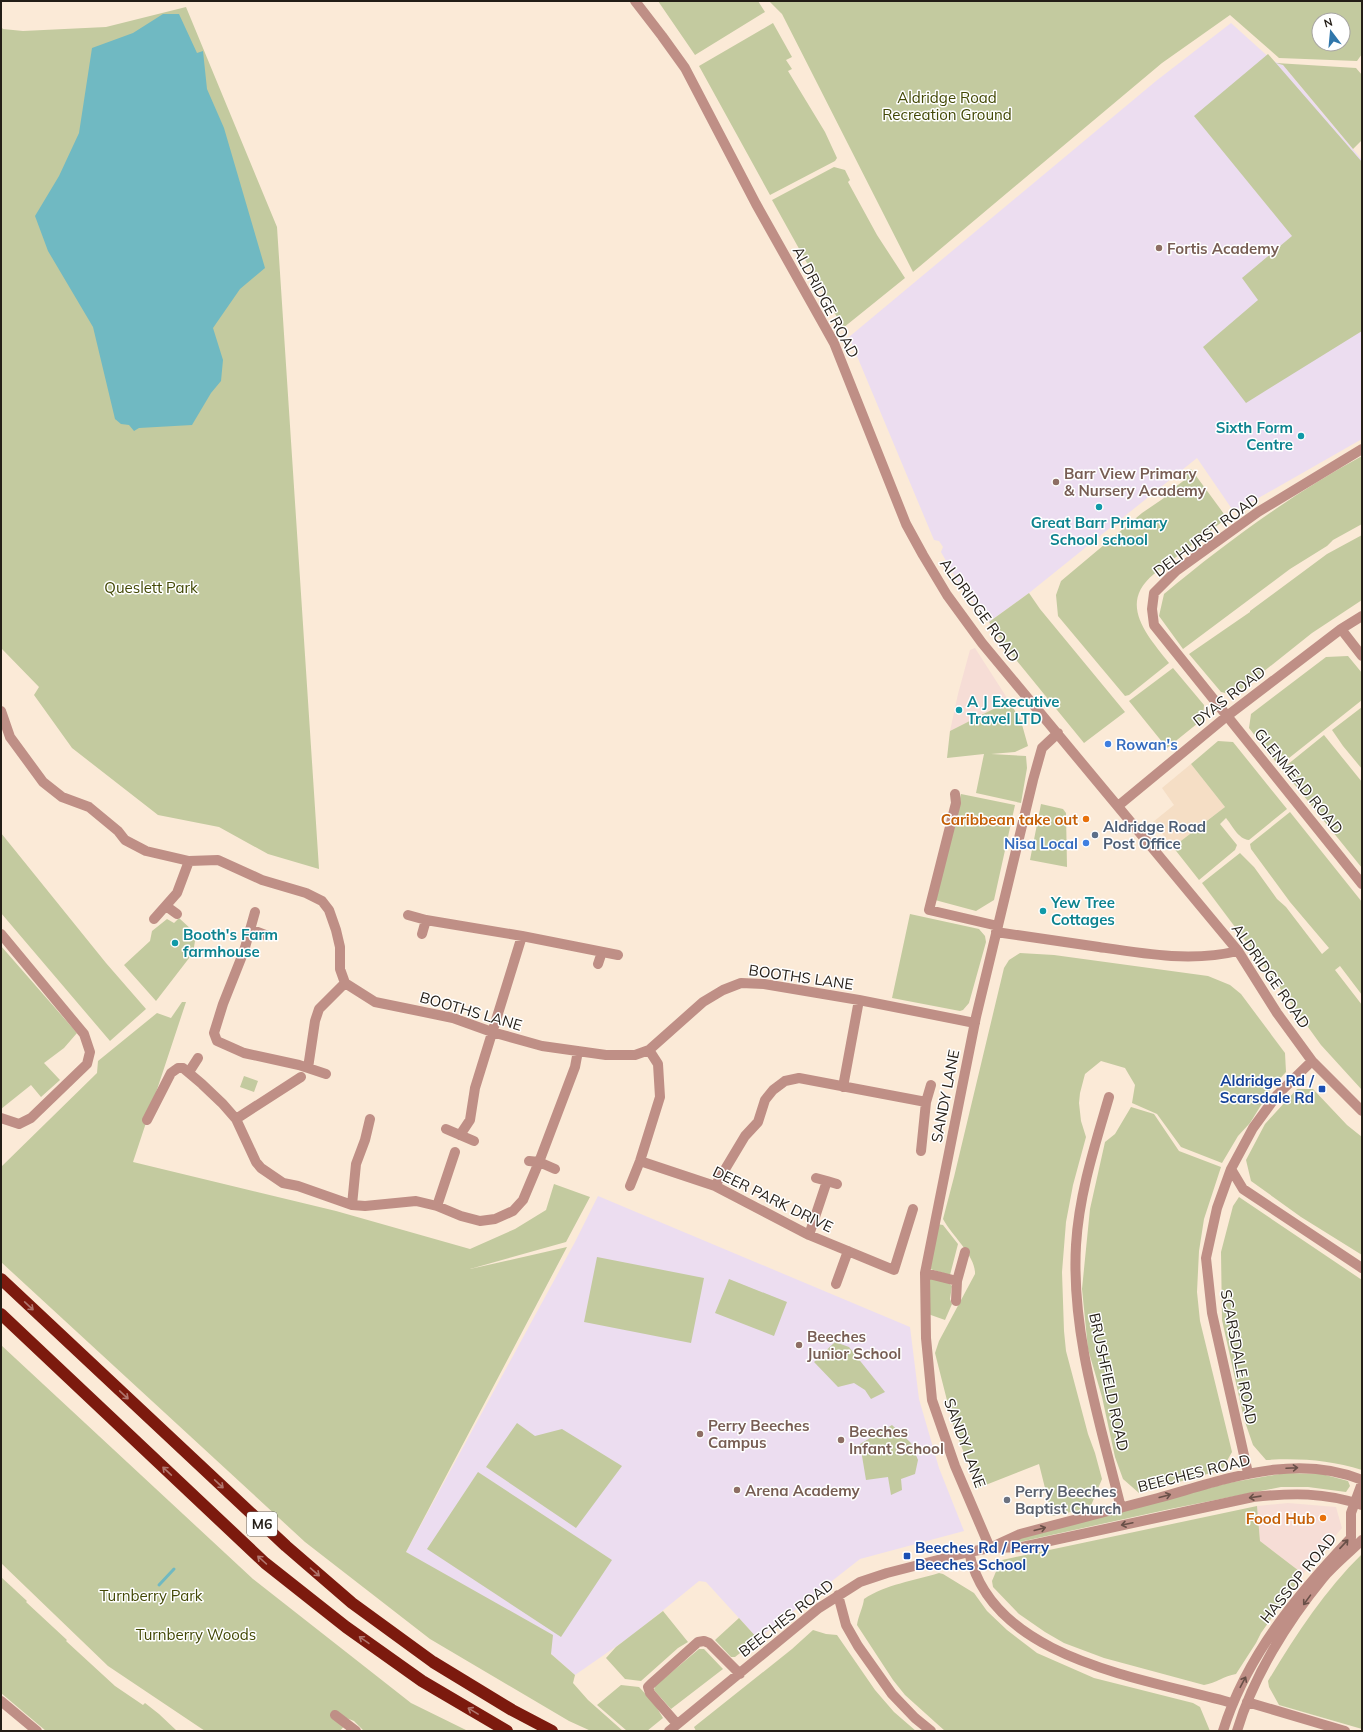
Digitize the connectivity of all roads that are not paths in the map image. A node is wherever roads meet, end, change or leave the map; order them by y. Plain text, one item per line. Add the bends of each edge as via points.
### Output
1 (635, 1) edge
2 (1362, 449) edge
3 (1362, 616) edge
4 (1341, 629) junction
5 (1362, 656) edge
6 (1, 711) edge
7 (1227, 716) junction
8 (1058, 733) junction
9 (955, 794) dead end
10 (1118, 806) junction
11 (189, 861) junction
12 (1362, 884) edge
13 (166, 906) junction
14 (255, 912) dead end
15 (177, 914) dead end
16 (408, 915) dead end
17 (154, 919) dead end
18 (426, 920) junction
19 (250, 929) junction
20 (997, 929) junction
21 (1, 934) edge
22 (422, 934) dead end
23 (268, 936) dead end
24 (522, 936) junction
25 (1238, 951) junction
26 (602, 952) junction
27 (618, 955) dead end
28 (598, 964) dead end
29 (345, 983) junction
30 (859, 1000) junction
31 (975, 1023) junction
32 (492, 1032) junction
33 (649, 1050) junction
34 (578, 1051) junction
35 (198, 1058) dead end
36 (1312, 1062) junction
37 (308, 1068) junction
38 (190, 1072) junction
39 (326, 1074) dead end
40 (301, 1077) dead end
41 (931, 1084) dead end
42 (843, 1086) junction
43 (1109, 1097) dead end
44 (926, 1102) junction
45 (1362, 1111) edge
46 (1, 1118) edge
47 (236, 1119) junction
48 (370, 1119) dead end
49 (147, 1120) dead end
50 (446, 1129) dead end
51 (460, 1135) junction
52 (474, 1141) dead end
53 (921, 1151) dead end
54 (455, 1152) dead end
55 (640, 1161) junction
56 (534, 1162) junction
57 (555, 1169) dead end
58 (1231, 1169) junction
59 (816, 1178) dead end
60 (630, 1186) dead end
61 (715, 1186) junction
62 (352, 1205) junction
63 (437, 1206) junction
64 (913, 1209) dead end
65 (809, 1235) junction
66 (848, 1251) junction
67 (964, 1252) dead end
68 (1362, 1268) edge
69 (925, 1273) junction
70 (1, 1279) edge
71 (957, 1281) junction
72 (836, 1284) dead end
73 (956, 1301) dead end
74 (1, 1314) edge
75 (1248, 1473) junction
76 (1362, 1482) edge
77 (1358, 1503) edge
78 (1121, 1508) junction
79 (1362, 1540) edge
80 (990, 1548) junction
81 (969, 1552) junction
82 (838, 1595) junction
83 (740, 1674) junction
84 (1, 1701) edge
85 (1247, 1702) junction
86 (1232, 1703) junction
87 (335, 1715) dead end
88 (672, 1729) edge
89 (37, 1731) edge
90 (356, 1731) edge
91 (507, 1731) edge
92 (552, 1731) edge
93 (931, 1731) edge
94 (1223, 1731) edge
95 (1236, 1731) edge
96 (1345, 1731) edge

1 - 8 street, ALDRIDGE ROAD via 684,68 834,343 906,524 923,555 947,595 982,644
2 - 7 street, DELHURST ROAD via 1258,512 1176,571 1154,593 1154,625
3 - 4 street, DYAS ROAD
4 - 5 street
4 - 7 street, DYAS ROAD
6 - 11 street via 10,737 43,782 62,797 89,807 126,840 146,851
7 - 10 street, DYAS ROAD
7 - 12 street, GLENMEAD ROAD
8 - 10 street, ALDRIDGE ROAD
8 - 20 street, SANDY LANE via 1042,748
9 - 20 street via 956,803 929,910
10 - 25 street, ALDRIDGE ROAD
11 - 13 street via 177,893
11 - 29 street via 218,860 262,880 306,893 322,901 329,910 336,930 340,947 340,969
13 - 15 street
13 - 17 street
14 - 19 street
16 - 18 street
18 - 22 street
18 - 24 street
19 - 23 street
19 - 37 street via 214,1033 217,1041 244,1052
20 - 25 street via 1155,955 1191,957
20 - 31 street, SANDY LANE
21 - 46 street via 84,1034 90,1052 87,1064 31,1118 19,1124
24 - 26 street
24 - 32 street
25 - 36 street, ALDRIDGE ROAD
26 - 27 street
26 - 28 street
29 - 32 street, BOOTHS LANE via 375,1002 453,1018
29 - 37 street via 319,1009
30 - 31 street, BOOTHS LANE
30 - 33 street, BOOTHS LANE via 764,984 742,983 723,990 703,1002
30 - 42 street
31 - 69 street, SANDY LANE
32 - 34 street, BOOTHS LANE via 542,1046
32 - 51 street via 475,1088 470,1120
33 - 34 street, BOOTHS LANE via 635,1055 606,1055
33 - 55 street via 658,1064 660,1097
34 - 56 street via 576,1067
35 - 38 street
36 - 45 street, ALDRIDGE ROAD
36 - 58 street, SCARSDALE ROAD via 1277,1095 1253,1128
37 - 39 street
38 - 47 street
38 - 49 street via 178,1068 170,1073
40 - 47 street
41 - 44 street
42 - 44 street
42 - 61 street via 799,1078 785,1081 773,1090 765,1100 758,1122 745,1136
43 - 78 street, BRUSHFIELD ROAD via 1085,1181 1076,1245 1076,1292 1081,1336 1093,1394
44 - 53 street
47 - 62 street via 261,1168 283,1183
48 - 62 street via 356,1164
50 - 51 street
51 - 52 street
54 - 63 street
55 - 60 street
55 - 61 street, DEER PARK DRIVE
56 - 57 street
56 - 63 street via 523,1200 513,1211 495,1220 480,1221
58 - 68 street via 1243,1189
58 - 75 street, SCARSDALE ROAD via 1217,1208 1206,1258 1212,1313
59 - 65 street via 832,1182
61 - 65 street, DEER PARK DRIVE
62 - 63 street via 416,1201
64 - 66 street, DEER PARK DRIVE via 894,1270
65 - 66 street, DEER PARK DRIVE
66 - 72 street
67 - 71 street
69 - 71 street
69 - 80 street, SANDY LANE via 926,1338 932,1400 955,1466
70 -> 92 highway, M6 via 286,1546 352,1603 433,1662
71 - 73 street
91 -> 74 highway, M6 via 416,1676 346,1627 265,1563
75 -> 76 street, BEECHES ROAD via 1304,1467 1342,1473
78 -> 75 street, BEECHES ROAD
76 - 77 street, HASSOP ROAD
77 -> 80 street, BEECHES ROAD via 1315,1494 1253,1497 1022,1546
86 -> 77 street, HASSOP ROAD via 1255,1659 1287,1611 1350,1538 1351,1513
80 -> 78 street, BEECHES ROAD via 1020,1534
79 -> 85 street, HASSOP ROAD via 1323,1578 1298,1612 1265,1662
80 - 81 street, BEECHES ROAD
81 - 82 street, BEECHES ROAD via 886,1572 860,1582
81 - 86 street via 983,1591 1014,1623 1038,1640 1105,1670
82 - 83 street, BEECHES ROAD
82 - 93 street via 846,1625 858,1646 892,1694
83 - 88 street, BEECHES ROAD
83 - 88 street, BEECHES ROAD via 709,1643 698,1642 648,1687
84 - 89 street
85 - 95 street, HASSOP ROAD
85 - 96 street
86 - 94 street, HASSOP ROAD
87 - 90 street

